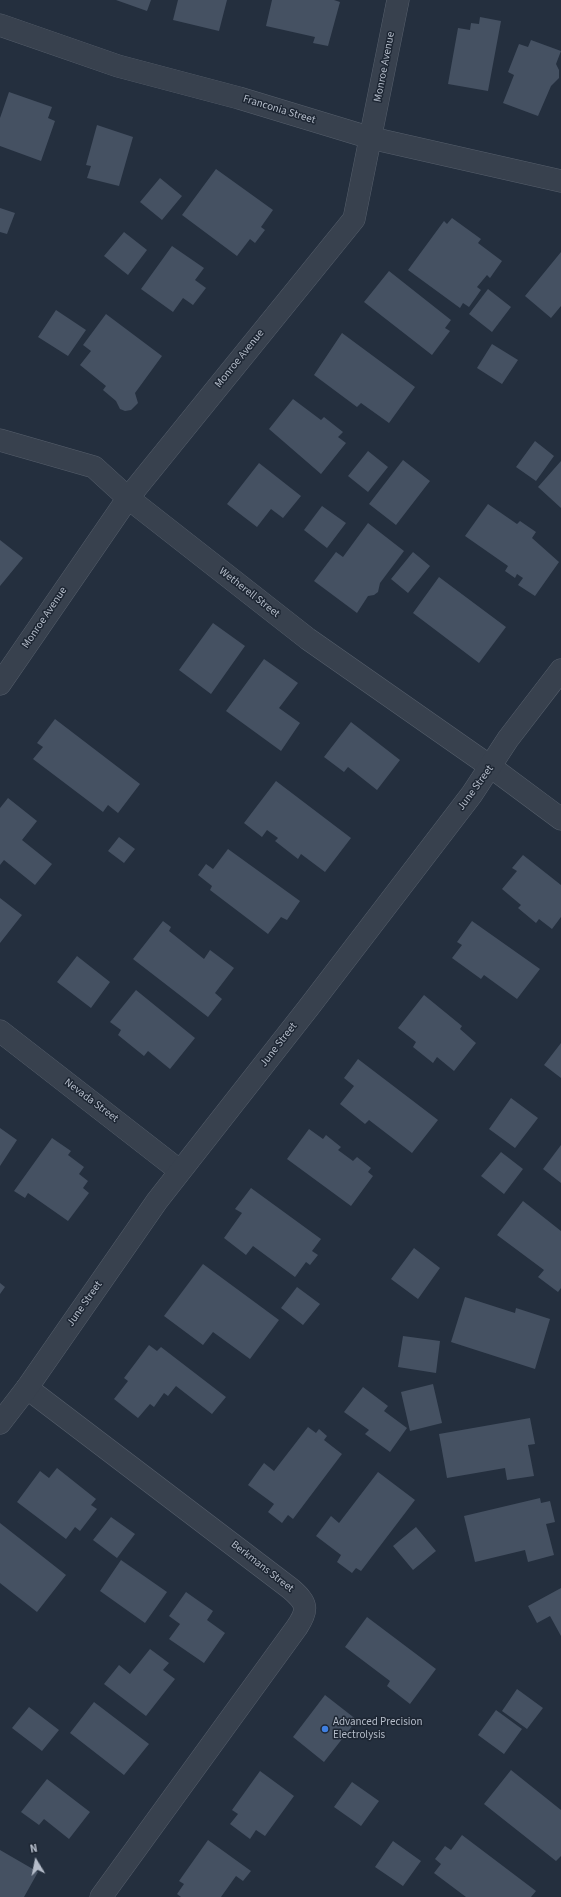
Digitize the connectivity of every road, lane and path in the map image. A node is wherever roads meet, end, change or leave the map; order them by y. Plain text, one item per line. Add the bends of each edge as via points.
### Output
1 (398, 0) edge
2 (0, 25) edge
3 (371, 138) junction
4 (561, 181) edge
5 (0, 440) edge
6 (128, 498) junction
7 (561, 670) edge
8 (0, 684) edge
9 (491, 767) junction
10 (561, 819) edge
11 (0, 1031) edge
12 (180, 1171) junction
13 (27, 1388) junction
14 (0, 1423) edge
15 (101, 1897) edge

1 - 3 street, Monroe Avenue
2 - 3 street, Franconia Street via 118,66 238,98
3 - 4 street, Franconia Street
3 - 6 street, Monroe Avenue via 354,219
5 - 6 street, Wetherell Street via 94,467
6 - 8 street, Monroe Avenue
6 - 9 street, Wetherell Street via 308,639
7 - 9 street, June Street via 508,739
9 - 10 street, Wetherell Street
9 - 12 street, June Street via 309,1007
11 - 12 street, Nevada Street
12 - 13 street, June Street
13 - 14 street, June Street
13 - 15 street, Berkmans Street via 291,1589 306,1606 304,1617 297,1627

